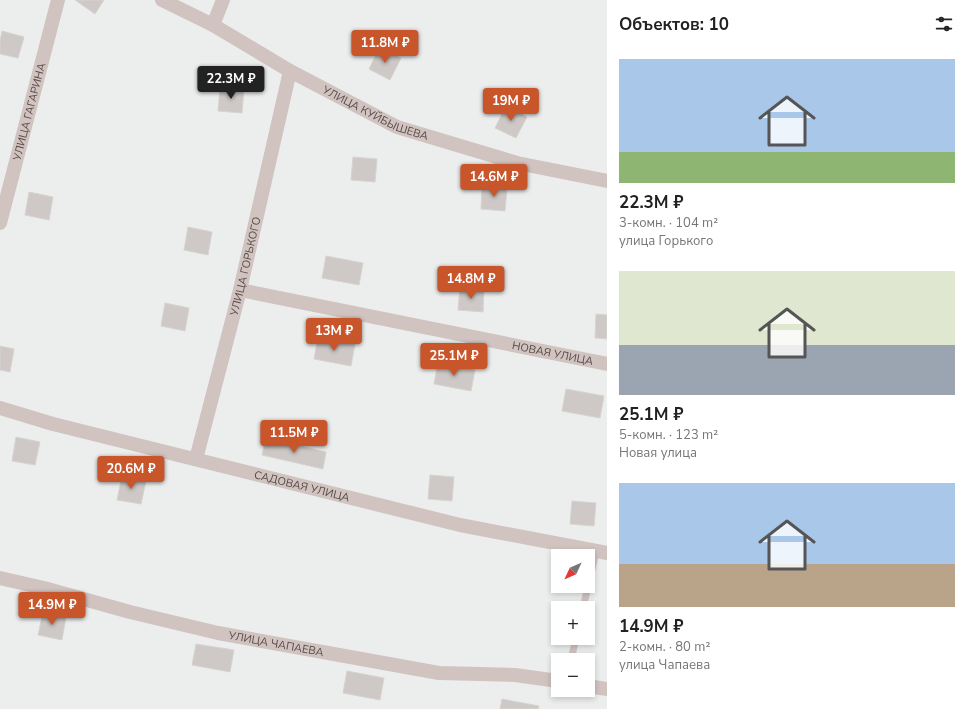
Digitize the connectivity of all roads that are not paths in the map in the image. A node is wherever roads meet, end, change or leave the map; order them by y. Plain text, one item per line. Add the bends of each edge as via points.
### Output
1 (58, 0) edge
2 (162, 0) edge
3 (223, 0) edge
4 (213, 25) junction
5 (290, 71) junction
6 (607, 181) edge
7 (0, 223) edge
8 (240, 290) junction
9 (607, 364) edge
10 (0, 408) edge
11 (196, 460) junction
12 (602, 553) edge
13 (0, 578) edge
14 (585, 601) edge
15 (551, 680) edge
16 (595, 687) edge
17 (607, 689) edge

1 - 7 street, УЛИЦА ГАГАРИНА
2 - 4 street, УЛИЦА КУЙБЫШЕВА
3 - 4 street
4 - 5 street, УЛИЦА КУЙБЫШЕВА
5 - 6 street, УЛИЦА КУЙБЫШЕВА via 396,127 517,163
5 - 8 street, УЛИЦА ГОРЬКОГО
8 - 9 street, НОВАЯ УЛИЦА
8 - 11 street, УЛИЦА ГОРЬКОГО
10 - 11 street, САДОВАЯ УЛИЦА
11 - 12 street, САДОВАЯ УЛИЦА via 460,525
12 - 14 lane
13 - 15 street, УЛИЦА ЧАПАЕВА via 218,633 439,673 515,675
16 - 17 street

